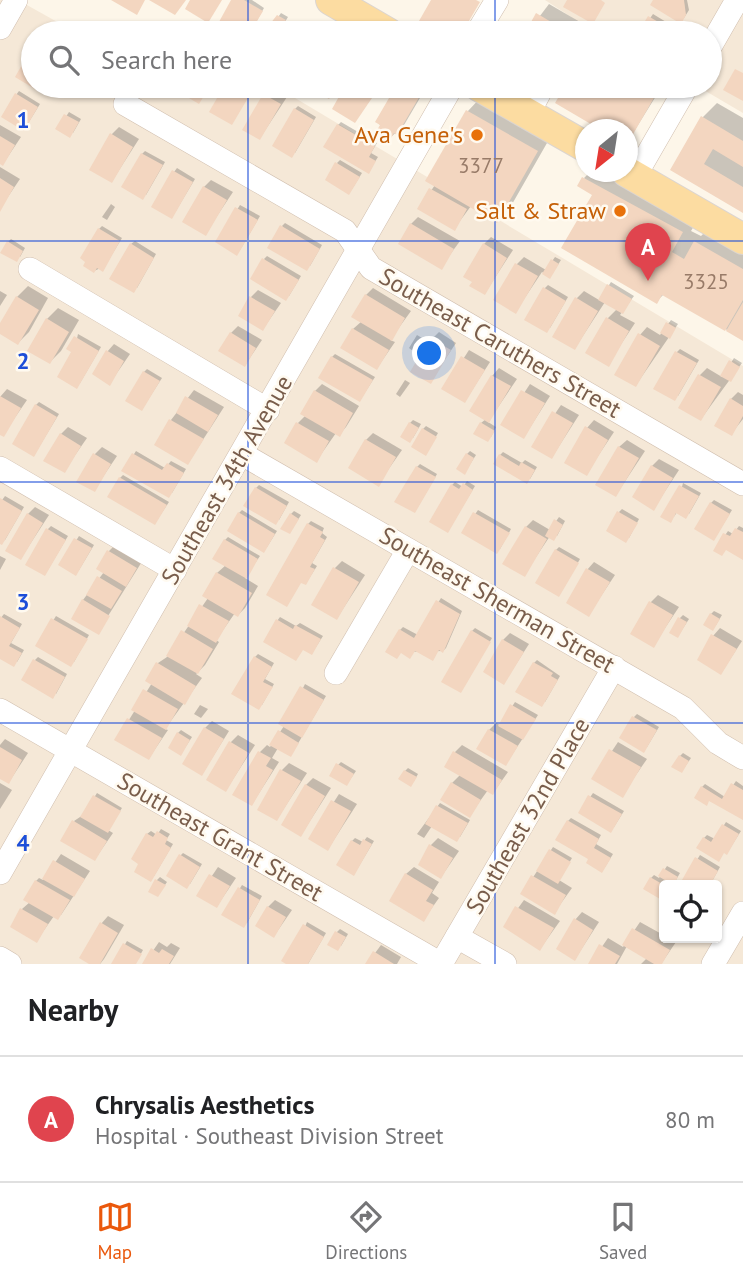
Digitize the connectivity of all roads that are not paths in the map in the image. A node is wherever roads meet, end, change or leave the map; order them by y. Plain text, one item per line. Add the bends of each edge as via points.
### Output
1 (16, 0) edge
2 (496, 0) edge
3 (737, 0) edge
4 (348, 4) edge
5 (371, 21) edge
6 (484, 21) edge
7 (722, 26) edge
8 (0, 28) edge
9 (445, 98) edge
10 (500, 98) edge
11 (537, 98) edge
12 (679, 98) edge
13 (125, 104) dead end
14 (528, 114) junction
15 (575, 142) edge
16 (638, 163) edge
17 (638, 178) edge
18 (743, 239) edge
19 (359, 251) junction
20 (30, 269) dead end
21 (268, 410) junction
22 (242, 454) junction
23 (0, 468) edge
24 (743, 484) edge
25 (408, 550) junction
26 (175, 570) junction
27 (614, 667) junction
28 (336, 673) dead end
29 (0, 710) edge
30 (71, 751) junction
31 (743, 758) edge
32 (0, 873) edge
33 (743, 913) edge
34 (457, 937) junction
35 (0, 958) edge
36 (10, 964) edge
37 (441, 964) edge
38 (505, 964) edge
39 (713, 964) edge

1 - 8 street
2 - 6 street
3 - 7 street
4 - 5 main road
9 - 19 street, Southeast 34th Avenue
10 - 14 main road
11 - 14 street
12 - 16 street
13 - 19 street, Southeast Caruthers Street via 345,232
14 - 15 main road
17 - 18 main road
19 - 21 street, Southeast 34th Avenue
19 - 24 street, Southeast Caruthers Street via 371,268
20 - 21 street
21 - 22 street, Southeast 34th Avenue
22 - 25 street, Southeast Sherman Street
22 - 26 street, Southeast 34th Avenue
23 - 26 street
25 - 27 street, Southeast Sherman Street
25 - 28 street
26 - 30 street, Southeast 34th Avenue
27 - 31 street, Southeast Sherman Street via 683,708 718,743
27 - 34 street, Southeast 32nd Place
29 - 30 street, Southeast Grant Street
30 - 32 street, Southeast 34th Avenue
30 - 37 street, Southeast Grant Street
33 - 39 street
34 - 37 street, Southeast 32nd Place
34 - 38 street
35 - 36 street

